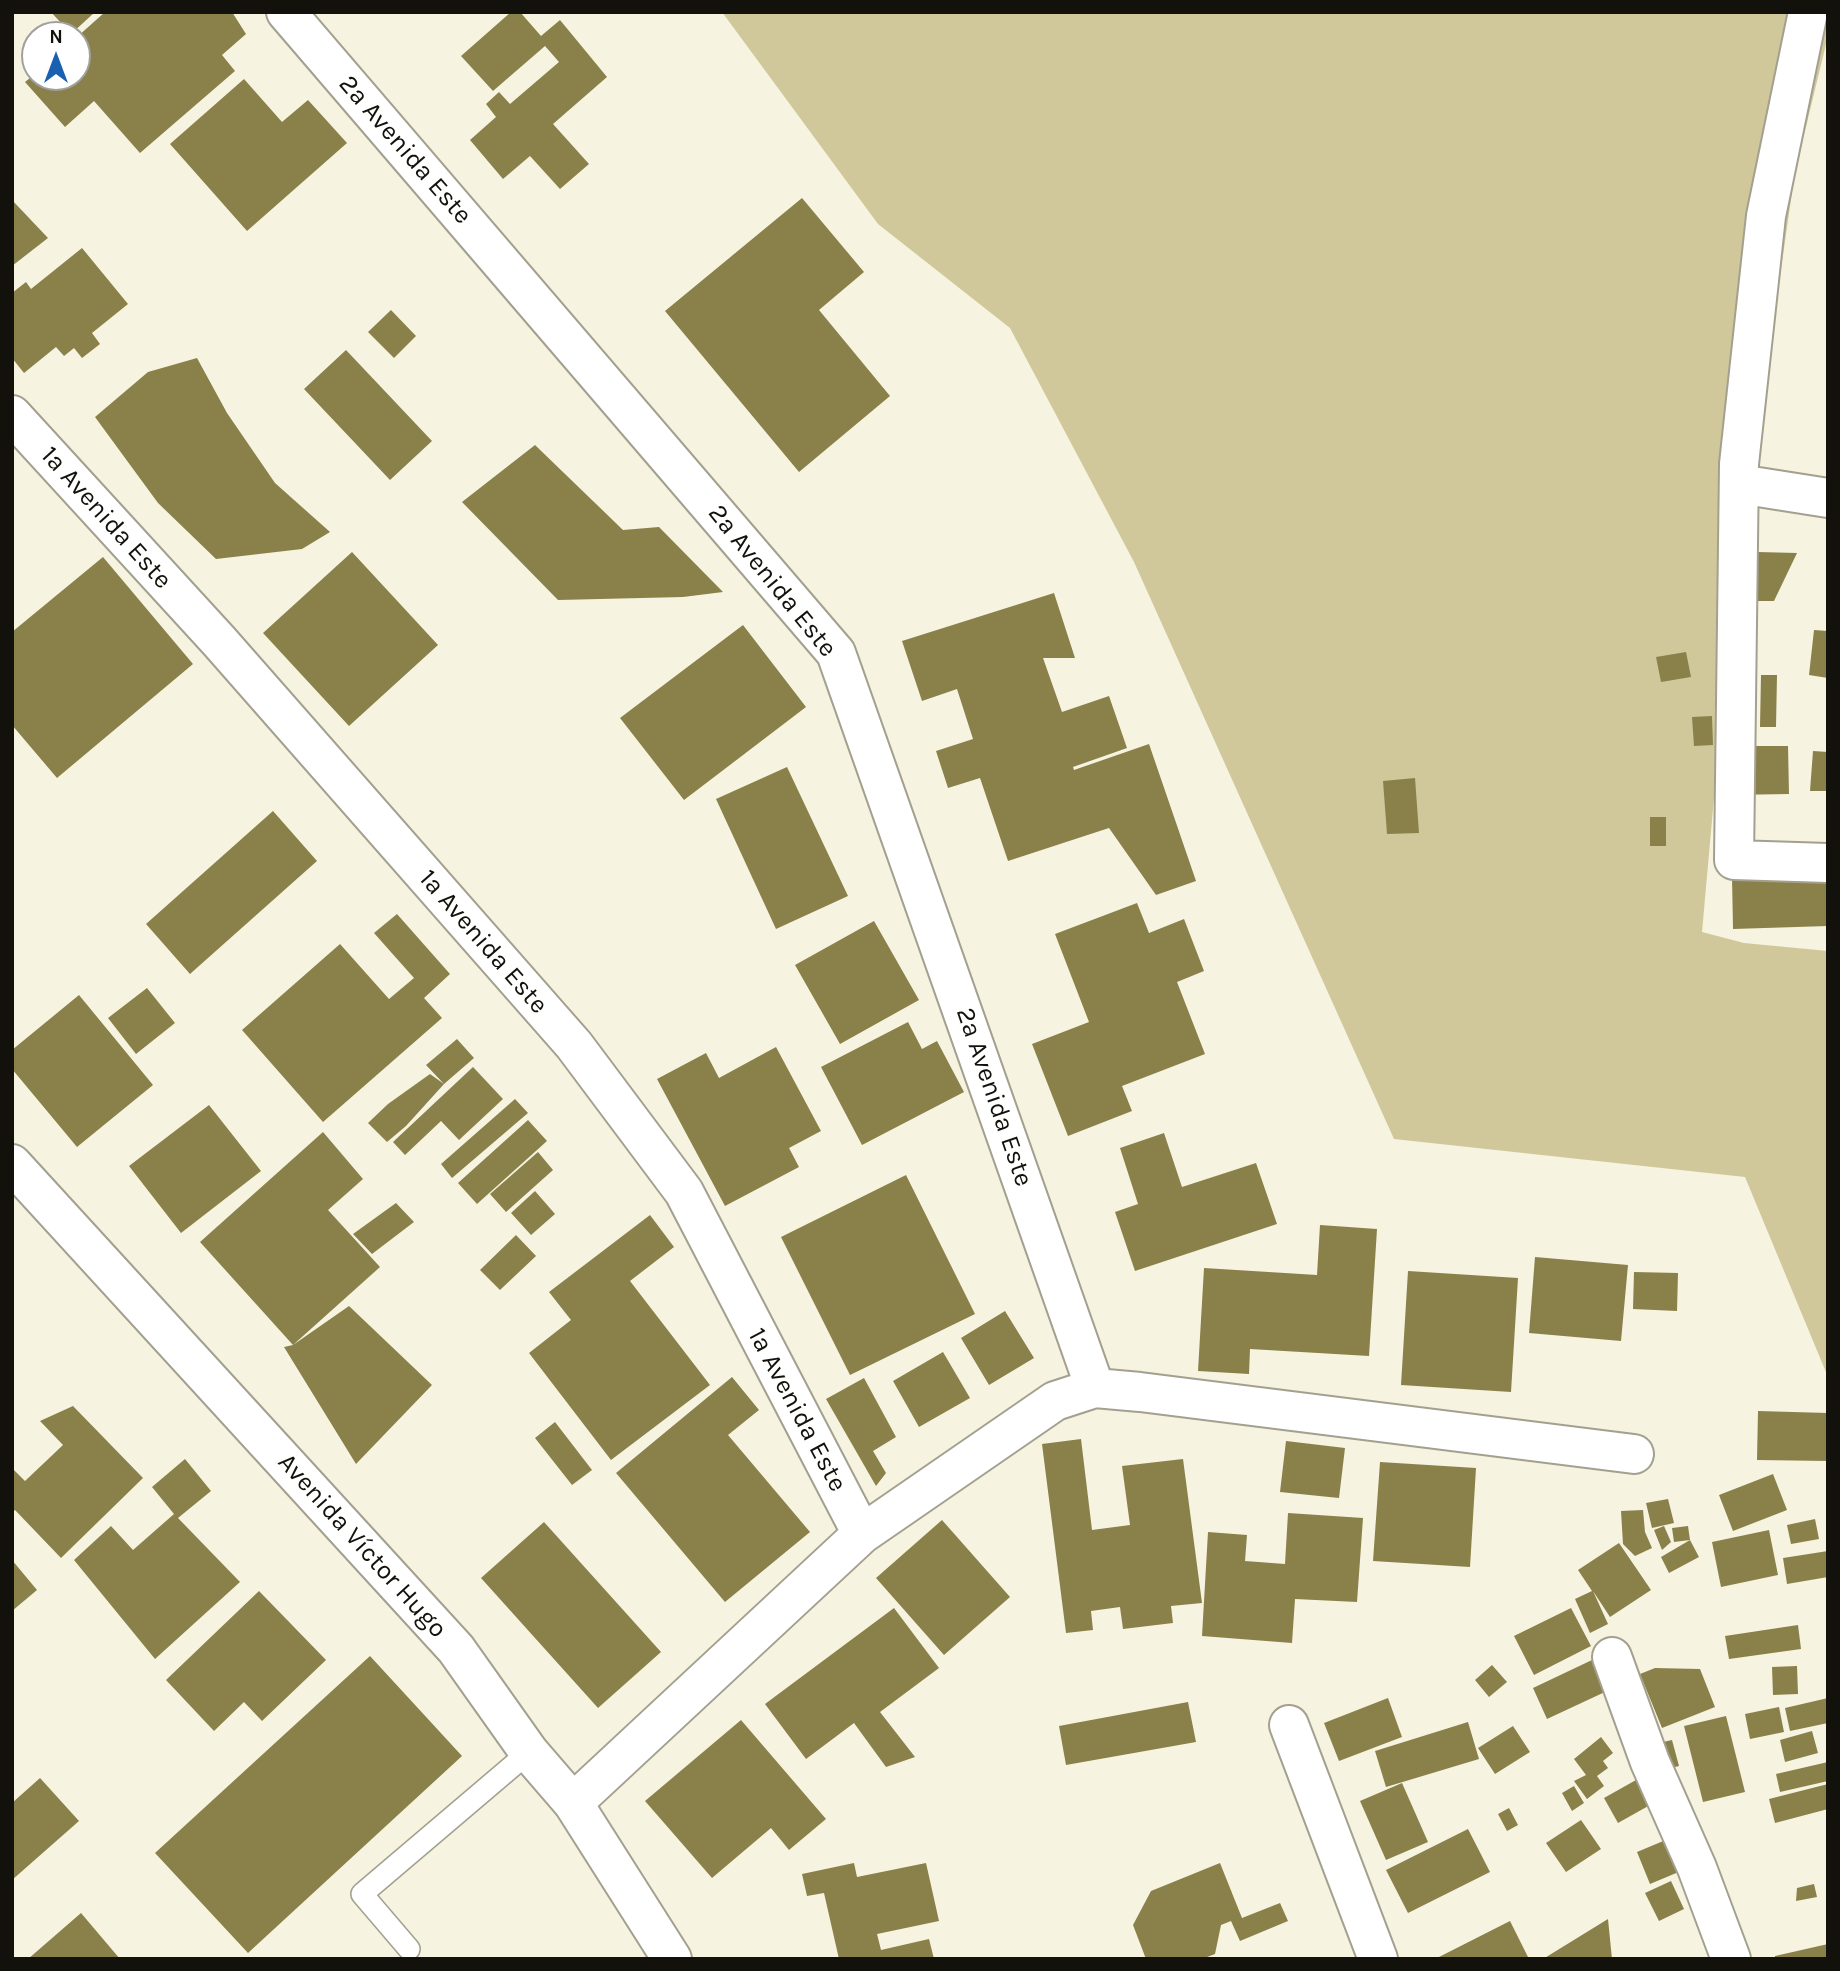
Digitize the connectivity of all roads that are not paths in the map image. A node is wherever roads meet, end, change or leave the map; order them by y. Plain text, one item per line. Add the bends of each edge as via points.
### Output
1 (286, 12) edge
2 (1808, 12) edge
3 (12, 415) edge
4 (1739, 484) junction
5 (1828, 498) edge
6 (1828, 863) edge
7 (12, 1164) edge
8 (1095, 1388) junction
9 (1634, 1454) dead end
10 (862, 1534) junction
11 (1612, 1657) dead end
12 (1289, 1725) dead end
13 (529, 1752) junction
14 (573, 1803) junction
15 (409, 1949) dead end
16 (672, 1959) edge
17 (1378, 1959) edge
18 (1731, 1959) edge

1 - 8 street, 2a Avenida Este via 836,653
2 - 4 street via 1766,216
3 - 10 street, 1a Avenida Este via 219,641 574,1045 684,1192
4 - 5 street
4 - 6 street via 1734,860
7 - 13 street, Avenida Víctor Hugo via 456,1649
8 - 9 street
8 - 10 street via 1055,1401
10 - 14 street
11 - 18 street
12 - 17 street
13 - 14 street, Avenida Víctor Hugo
13 - 15 lane via 362,1894
14 - 16 street, Avenida Víctor Hugo

